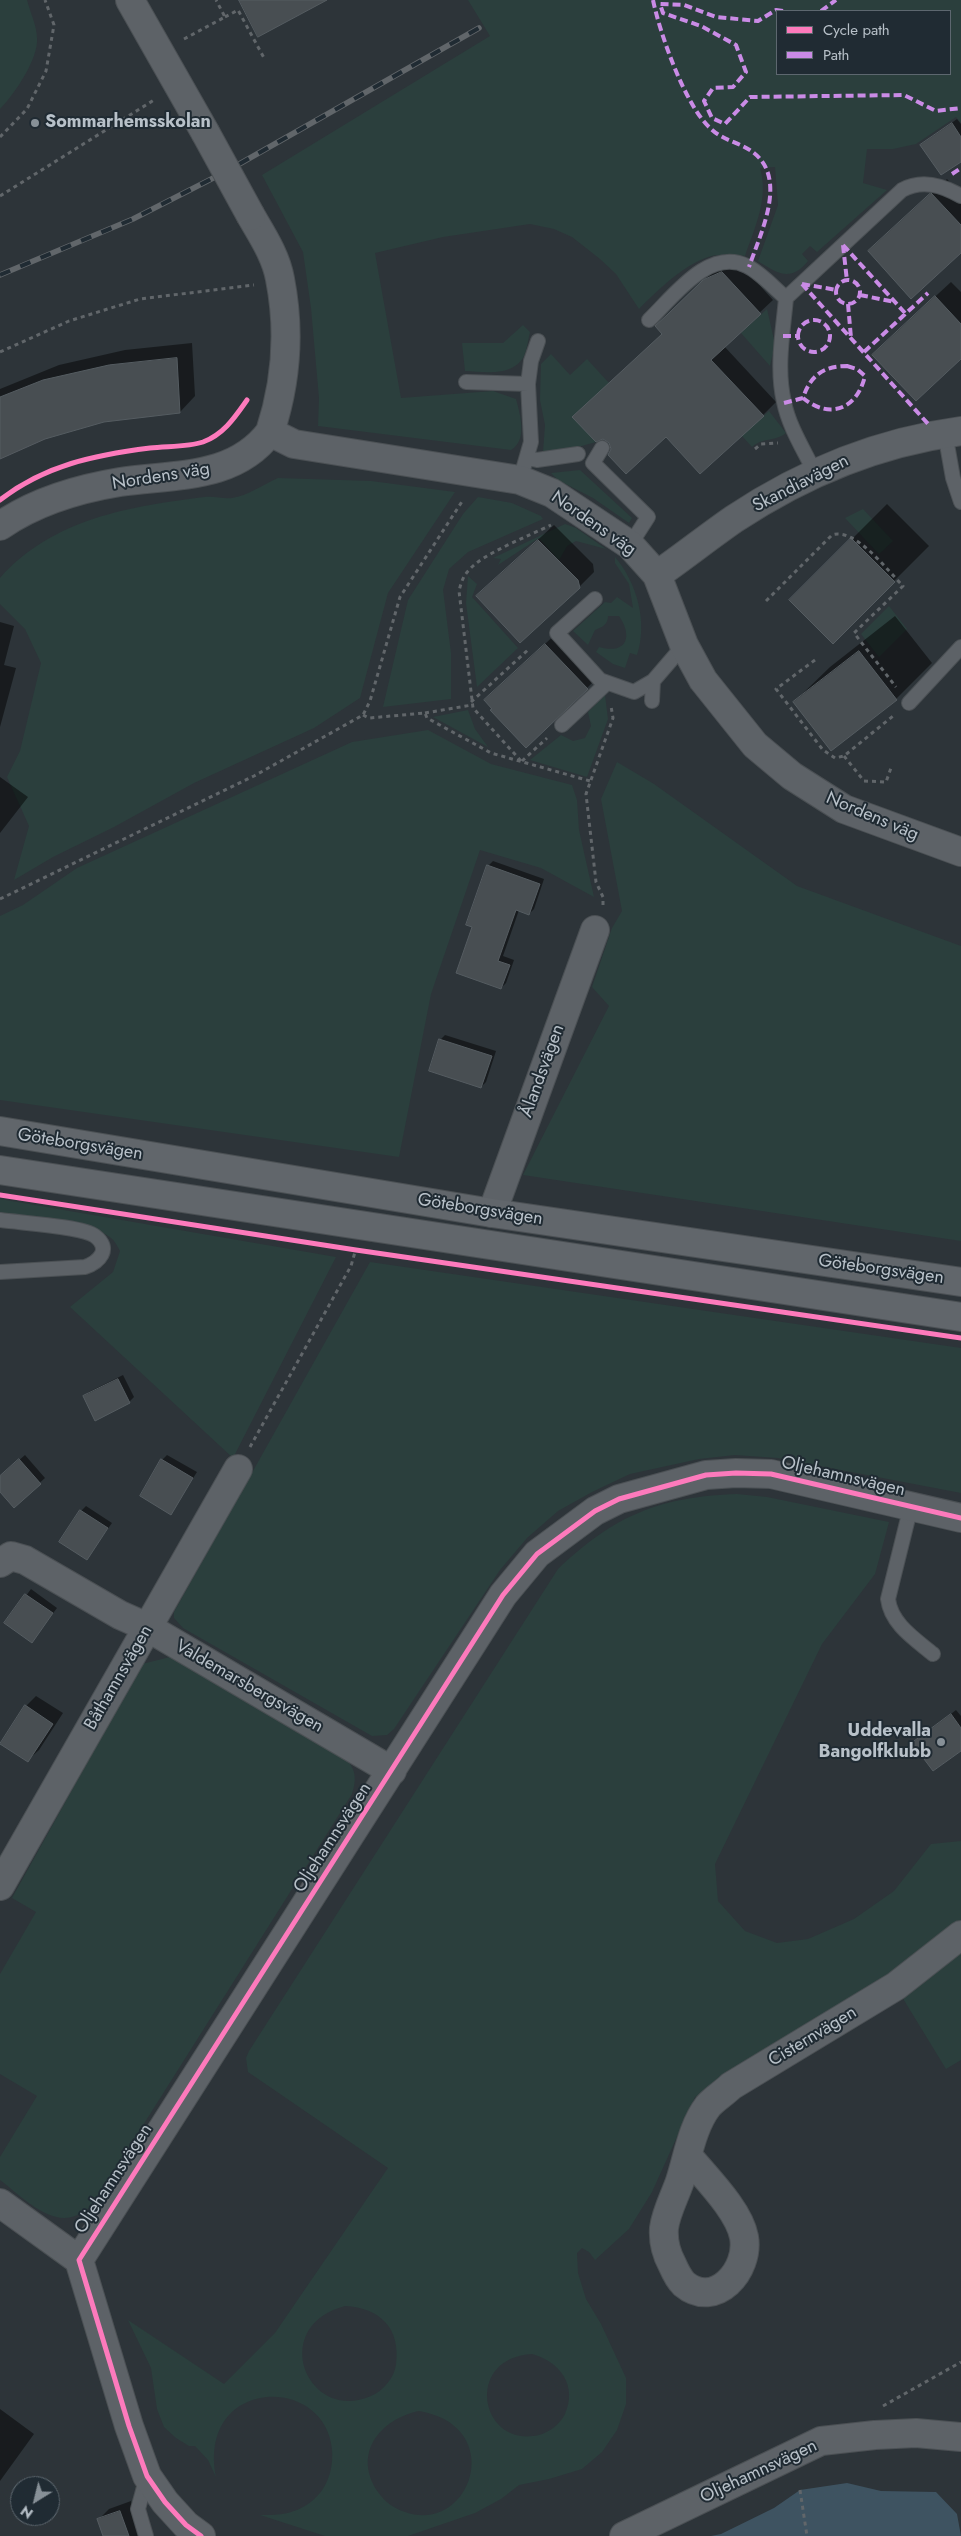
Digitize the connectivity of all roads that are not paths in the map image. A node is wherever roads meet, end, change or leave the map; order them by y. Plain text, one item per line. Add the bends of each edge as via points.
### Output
1 (130, 0) edge
2 (961, 196) edge
3 (786, 298) junction
4 (649, 320) dead end
5 (538, 341) dead end
6 (466, 382) dead end
7 (528, 384) junction
8 (270, 432) junction
9 (953, 432) edge
10 (602, 448) dead end
11 (578, 454) dead end
12 (524, 469) junction
13 (814, 473) junction
14 (961, 502) edge
15 (0, 526) edge
16 (630, 545) junction
17 (657, 575) junction
18 (594, 599) dead end
19 (684, 646) junction
20 (961, 647) edge
21 (654, 682) junction
22 (607, 683) junction
23 (652, 701) dead end
24 (909, 702) road end
25 (562, 725) dead end
26 (961, 852) edge
27 (595, 930) road end
28 (0, 1131) edge
29 (0, 1170) edge
30 (492, 1213) junction
31 (0, 1220) edge
32 (0, 1272) edge
33 (961, 1282) edge
34 (961, 1317) edge
35 (238, 1469) road end
36 (912, 1506) junction
37 (961, 1518) edge
38 (0, 1563) edge
39 (147, 1627) junction
40 (933, 1654) dead end
41 (392, 1771) junction
42 (0, 1886) edge
43 (961, 1935) edge
44 (688, 2156) dead end
45 (0, 2203) edge
46 (79, 2260) junction
47 (961, 2437) edge
48 (148, 2476) junction
49 (146, 2536) edge
50 (201, 2536) edge
51 (624, 2536) edge

1 - 8 street, bridge via 268,246 280,278 285,325 284,373
2 - 3 lane via 936,184 902,190
3 - 4 lane via 749,267 719,261 704,268
3 - 13 lane via 780,368 784,403 793,435
5 - 7 lane
6 - 7 lane
7 - 12 lane via 531,431
8 - 12 street, Nordens väg via 294,444
8 - 15 street, Nordens väg via 246,456 222,468 82,490 30,507
9 - 13 street, Skandiavägen via 860,454
9 - 14 lane via 953,478
10 - 16 lane via 593,463 648,517
11 - 12 lane via 537,460
12 - 16 street, Nordens väg via 552,493
13 - 17 street, Skandiavägen via 734,519
16 - 17 street, Nordens väg
17 - 19 street, Nordens väg
18 - 22 lane via 557,633 600,680
19 - 21 lane
19 - 26 street, Nordens väg via 726,711 756,745 792,776 844,809
20 - 24 lane
21 - 22 lane via 634,692
21 - 23 lane
22 - 25 lane
27 - 30 street, Ålandsvägen
28 - 30 main road, Göteborgsvägen
29 - 34 main road, Göteborgsvägen
30 - 33 main road, Göteborgsvägen
31 - 32 lane via 78,1230 95,1236 102,1245 102,1254 96,1263 85,1267
35 - 39 street, Båthamnsvägen
36 - 37 street, Oljehamnsvägen
36 - 40 lane via 888,1599 889,1607 897,1621
36 - 41 street, Oljehamnsvägen via 770,1474 736,1472 668,1484 619,1498 595,1510 538,1554 508,1588
38 - 39 street, Valdemarsbergsvägen via 11,1556 25,1560
39 - 41 street, Valdemarsbergsvägen
39 - 42 street, Båthamnsvägen
41 - 46 street, Oljehamnsvägen
43 - 44 street, Cisternvägen via 896,1986 731,2086 709,2105 696,2127
45 - 46 street
46 - 48 street, Oljehamnsvägen via 129,2426
47 - 51 street, Oljehamnsvägen via 876,2434 821,2441
48 - 49 lane via 138,2509
48 - 50 street, Oljehamnsvägen via 165,2502

